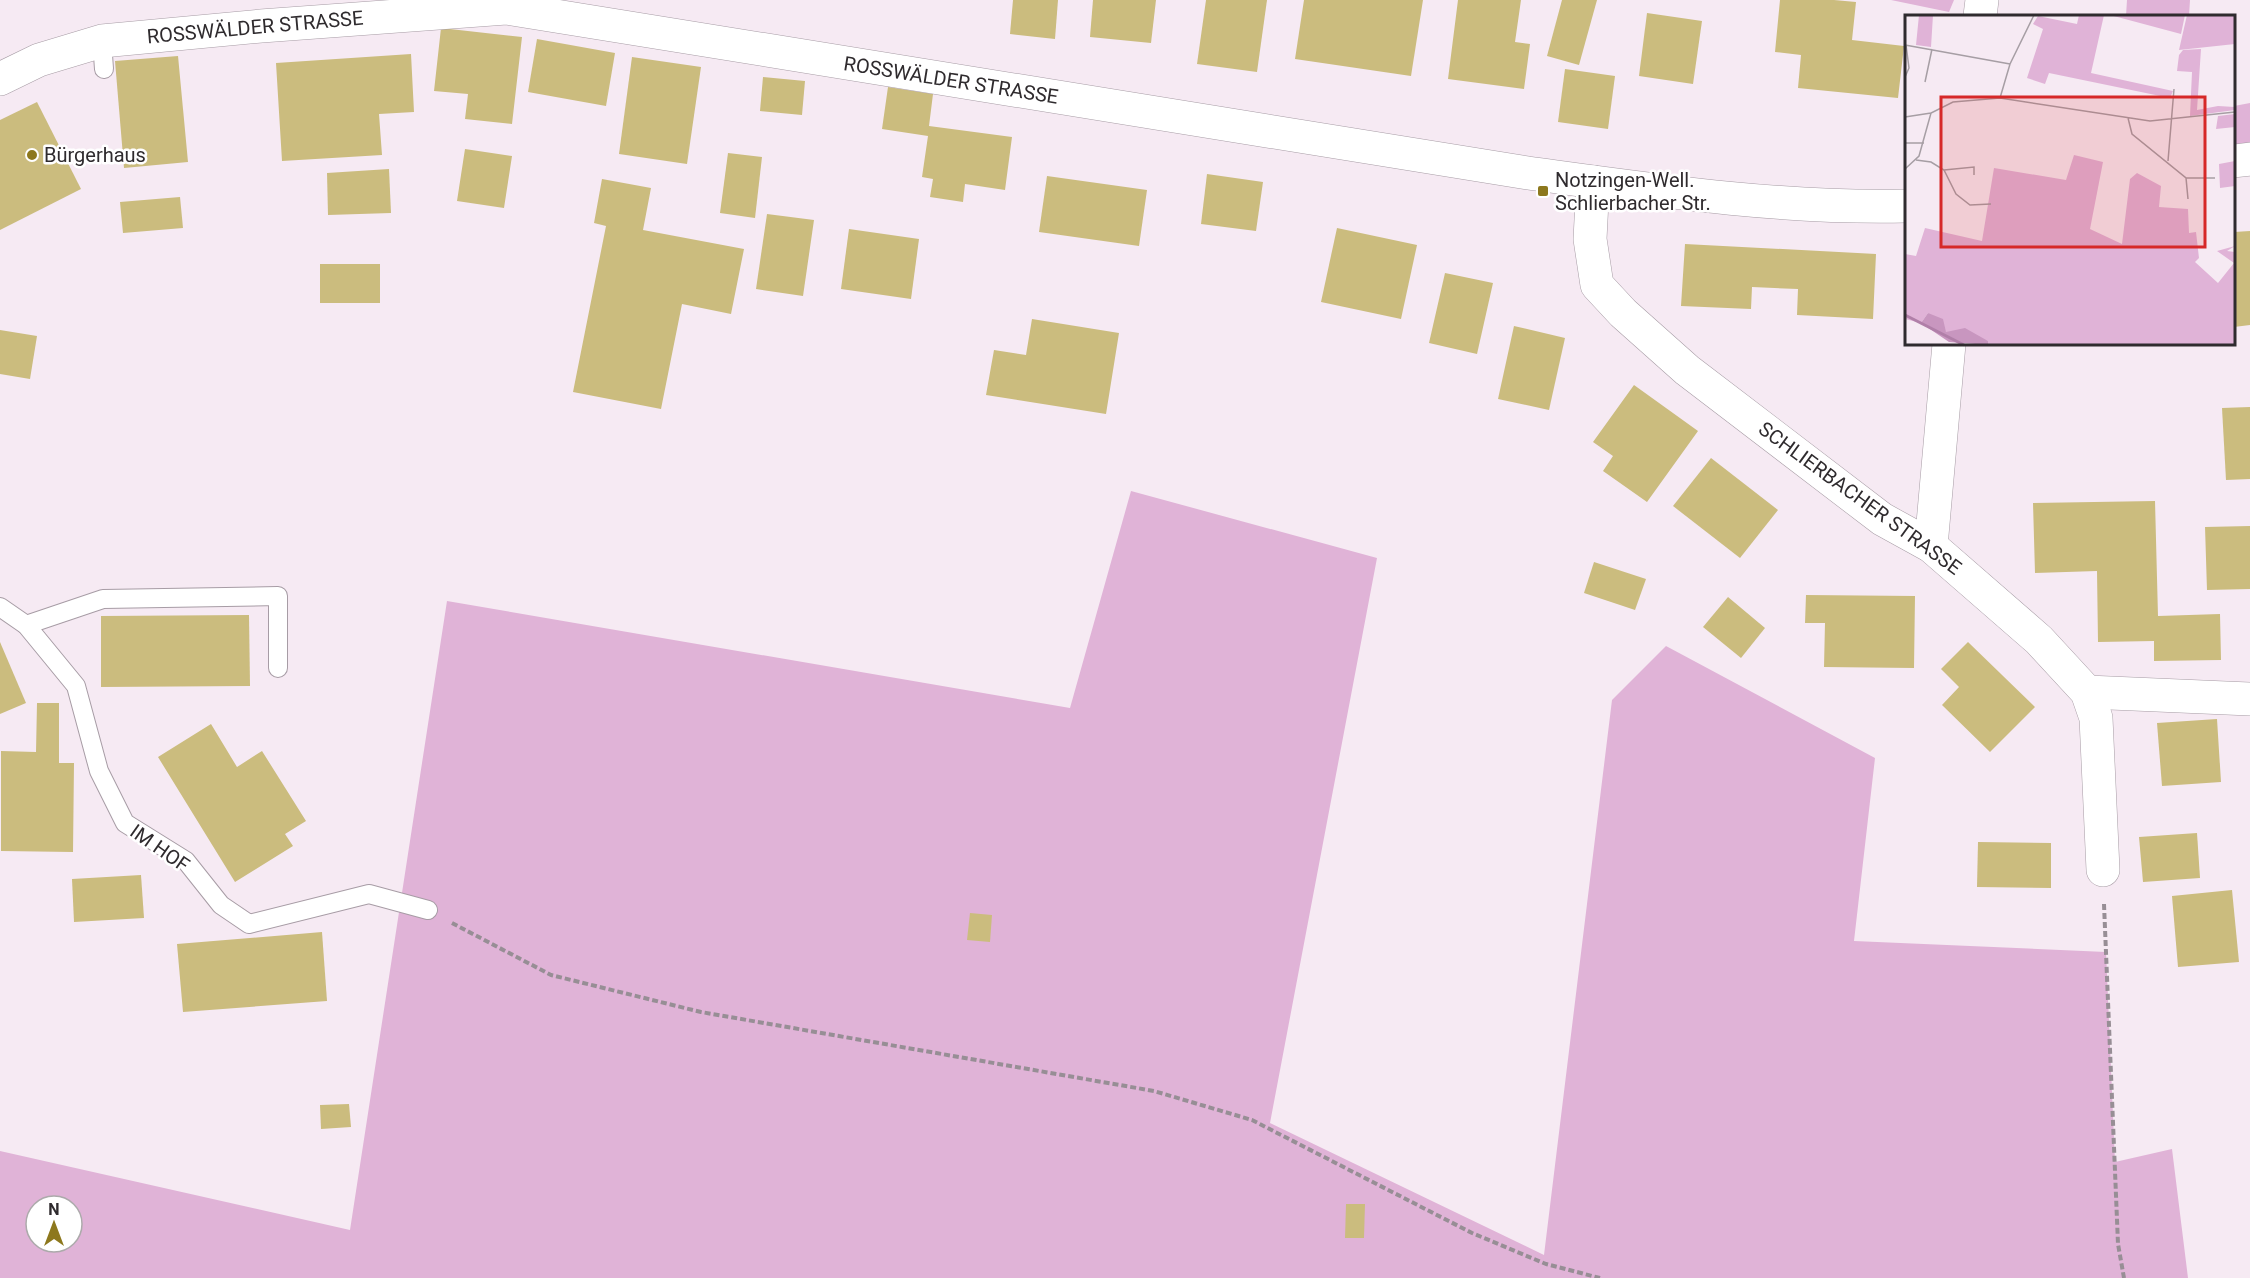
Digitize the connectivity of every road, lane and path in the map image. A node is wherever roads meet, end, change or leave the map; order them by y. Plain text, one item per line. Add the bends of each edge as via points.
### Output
1 (1982, 0) edge
2 (507, 4) edge
3 (1980, 15) edge
4 (0, 79) edge
5 (2250, 159) edge
6 (2235, 161) edge
7 (1593, 182) junction
8 (1905, 206) edge
9 (1949, 345) edge
10 (1931, 546) junction
11 (0, 607) edge
12 (26, 625) junction
13 (278, 668) dead end
14 (2087, 692) junction
15 (2250, 699) edge
16 (2103, 870) joint
17 (428, 910) joint
18 (1600, 1278) edge
19 (2124, 1278) edge

1 - 3 street
2 - 4 street, ROSSWÄLDER STRASSE via 261,26 103,55 39,60
2 - 7 street, ROSSWÄLDER STRASSE
5 - 6 street
7 - 8 street, ROSSWÄLDER STRASSE via 1776,202
7 - 10 street, SCHLIERBACHER STRASSE via 1590,239 1597,285 1623,313 1687,370 1882,519
9 - 10 street
10 - 14 street, SCHLIERBACHER STRASSE via 2039,640
11 - 12 lane, IM HOF
12 - 13 lane via 103,599 278,597
12 - 17 lane, IM HOF via 76,686 99,771 125,824 186,861 220,905 249,924 369,894
14 - 15 street
14 - 16 street, SCHLIERBACHER STRASSE via 2096,718
16 - 19 path via 2118,1244
17 - 18 path via 551,975 701,1012 1154,1091 1252,1120 1472,1233 1546,1264

